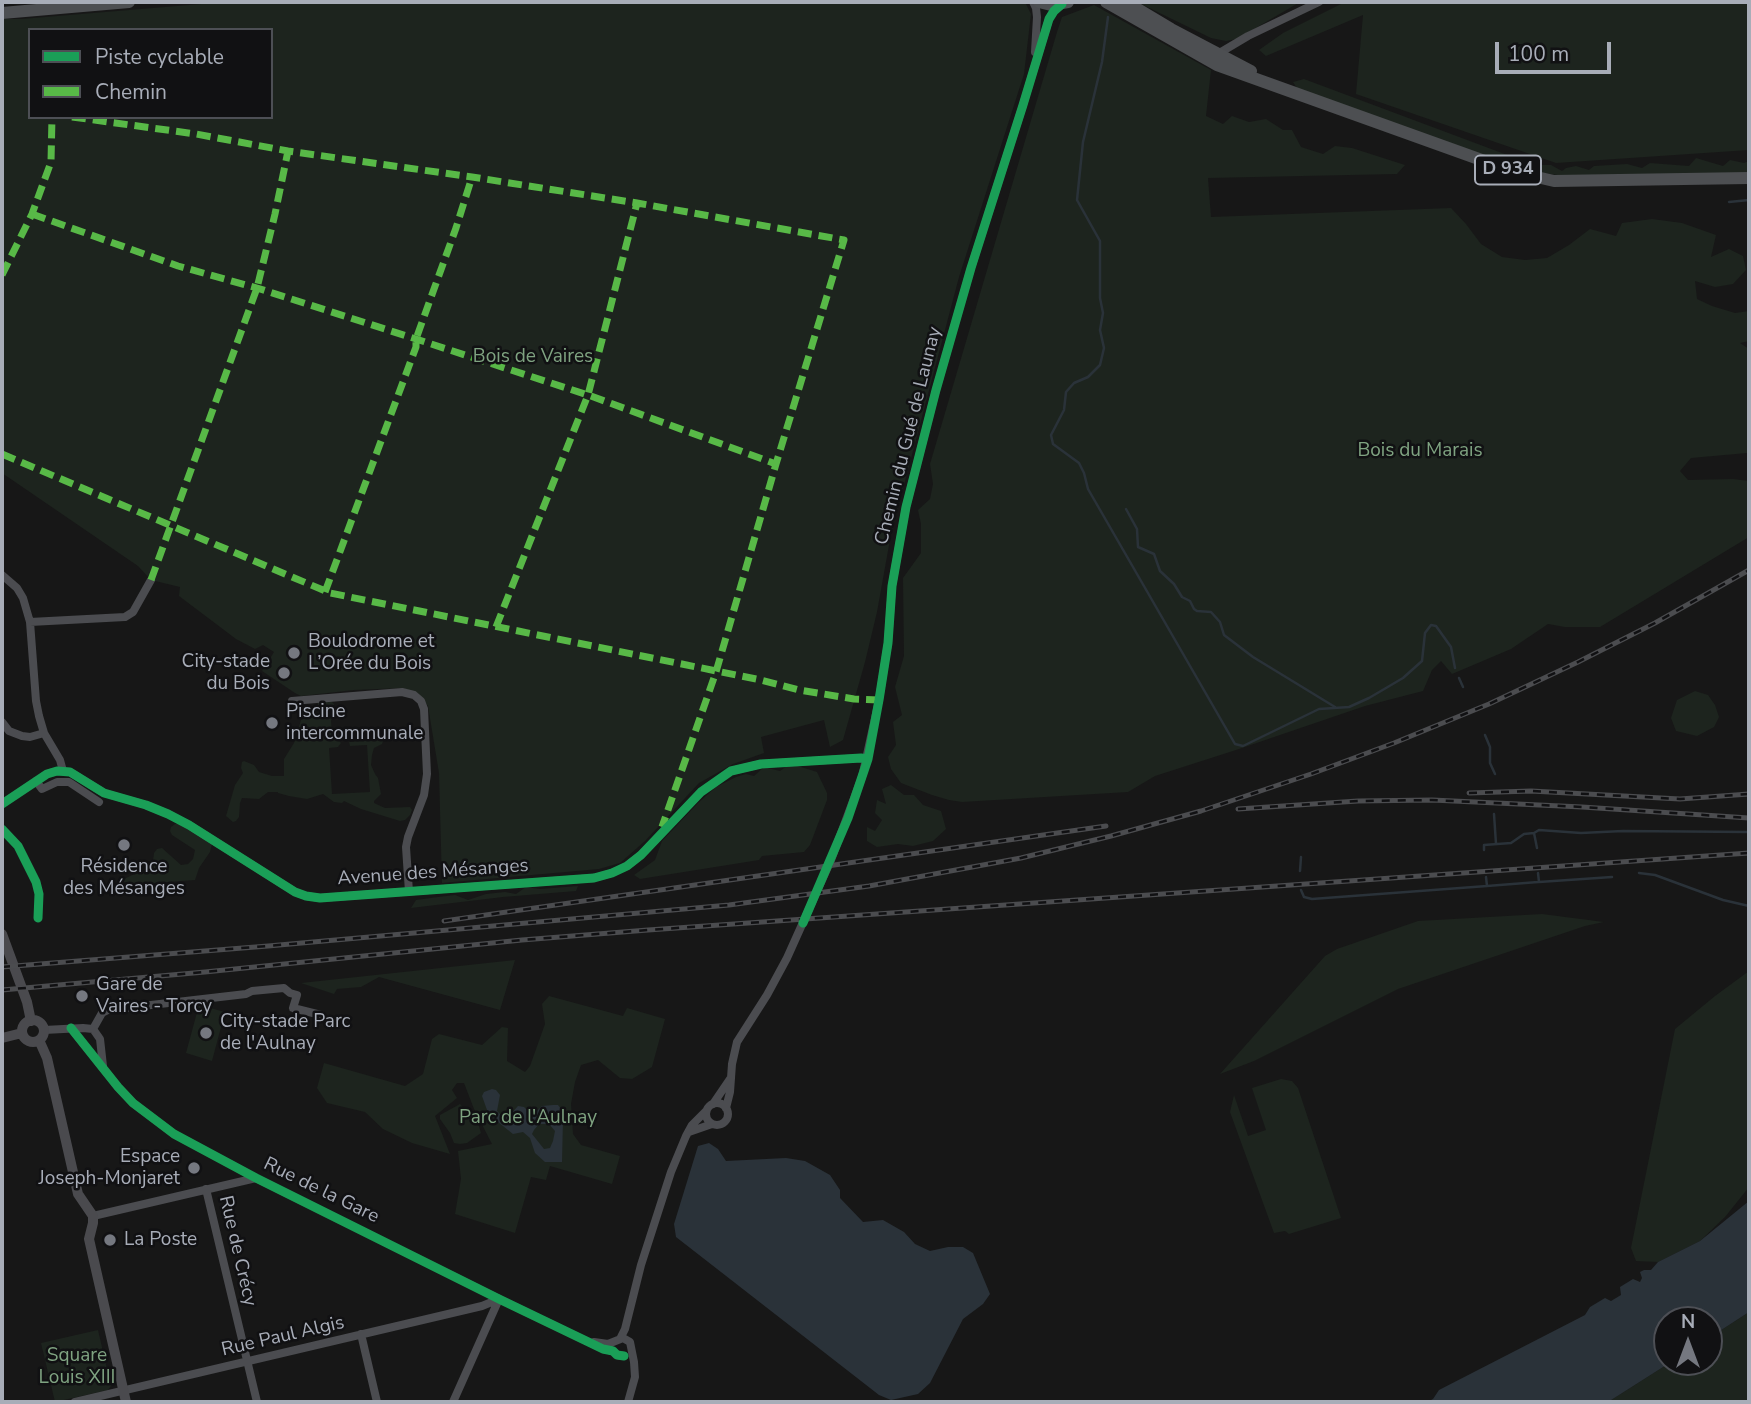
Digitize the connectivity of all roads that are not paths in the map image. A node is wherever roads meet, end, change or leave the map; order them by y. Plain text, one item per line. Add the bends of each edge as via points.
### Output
1 (129, 2) edge
2 (1033, 2) edge
3 (1039, 2) edge
4 (1106, 2) edge
5 (1126, 2) edge
6 (1319, 2) edge
7 (1065, 3) edge
8 (2, 13) edge
9 (1163, 34) junction
10 (1220, 55) junction
11 (1034, 66) junction
12 (1279, 88) junction
13 (1749, 178) edge
14 (2, 575) edge
15 (151, 580) dead end
16 (30, 622) junction
17 (292, 701) dead end
18 (2, 722) edge
19 (44, 733) junction
20 (868, 759) junction
21 (63, 771) junction
22 (36, 781) junction
23 (99, 802) dead end
24 (2, 804) edge
25 (409, 892) junction
26 (3, 937) edge
27 (321, 1016) dead end
28 (31, 1021) junction
29 (71, 1028) junction
30 (93, 1028) junction
31 (22, 1033) junction
32 (41, 1035) junction
33 (2, 1038) edge
34 (103, 1066) junction
35 (730, 1079) junction
36 (710, 1108) junction
37 (726, 1108) junction
38 (712, 1124) junction
39 (689, 1132) junction
40 (230, 1164) junction
41 (256, 1178) junction
42 (224, 1185) junction
43 (206, 1189) junction
44 (93, 1216) junction
45 (499, 1299) junction
46 (361, 1334) junction
47 (619, 1343) junction
48 (627, 1354) junction
49 (247, 1361) junction
50 (125, 1396) edge
51 (75, 1402) edge
52 (257, 1402) edge
53 (377, 1402) edge
54 (453, 1402) edge
55 (628, 1402) edge

1 - 8 main road
2 - 11 street, Chemin du Gué de Launay via 1037,17
3 - 7 main road
4 - 9 main road, D 934
5 - 10 main road, D 934
6 - 10 street via 1248,36
7 - 11 street, Chemin du Gué de Launay via 1049,19
9 - 10 street
9 - 12 main road, D 934 via 1217,65
10 - 12 main road, D 934
11 - 20 street, Chemin du Gué de Launay via 958,312 906,507
12 - 13 main road, D 934 via 1515,172 1554,181
14 - 16 street via 23,598
15 - 16 street via 125,617
16 - 19 street via 36,701
17 - 25 street via 402,692 421,701 428,774 406,847
18 - 19 street via 22,736
19 - 21 street
20 - 25 street, Avenue des Mésanges via 761,764 731,771 701,792 641,855 612,873 581,880
20 - 35 street, Chemin du Gué de Launay via 803,923 777,978 737,1042
21 - 22 street
21 - 25 street, Avenue des Mésanges via 104,793 168,814 306,896
22 - 23 street via 42,789 69,782
22 - 24 street
26 - 28 main road
27 - 30 street via 293,1008 297,995 284,988 108,1010
28 - 31 main road
28 - 32 main road via 39,1022
29 - 30 street
29 - 32 street
29 - 34 street, Rue de la Gare
30 - 34 street, Rue de la Gare via 100,1039
31 - 32 main road via 29,1041
31 - 33 main road
32 - 44 main road via 78,1194
34 - 40 street, Rue de la Gare via 145,1114
35 - 36 street, Chemin du Gué de Launay
35 - 37 street, Chemin du Gué de Launay
36 - 37 street via 719,1103
36 - 38 street via 707,1119
36 - 39 street, Chemin du Gué de Launay
37 - 38 street via 725,1121
38 - 39 street
39 - 47 street, Chemin du Gué de Launay via 663,1194
40 - 41 street, Rue de la Gare
40 - 42 street
41 - 42 street
41 - 45 street, Rue de la Gare
42 - 43 street
43 - 44 street
43 - 49 street, Rue de Crécy
44 - 50 main road via 89,1244
45 - 46 street, Rue Paul Algis
45 - 47 street, Rue de la Gare via 588,1341
45 - 54 street
46 - 49 street, Rue Paul Algis
46 - 53 street
47 - 48 street, Chemin du Gué de Launay via 631,1345
47 - 48 street via 617,1355
48 - 55 street via 634,1374
49 - 50 street, Rue Paul Algis
49 - 52 street, Rue de Crécy
50 - 51 street, Rue Paul Algis

